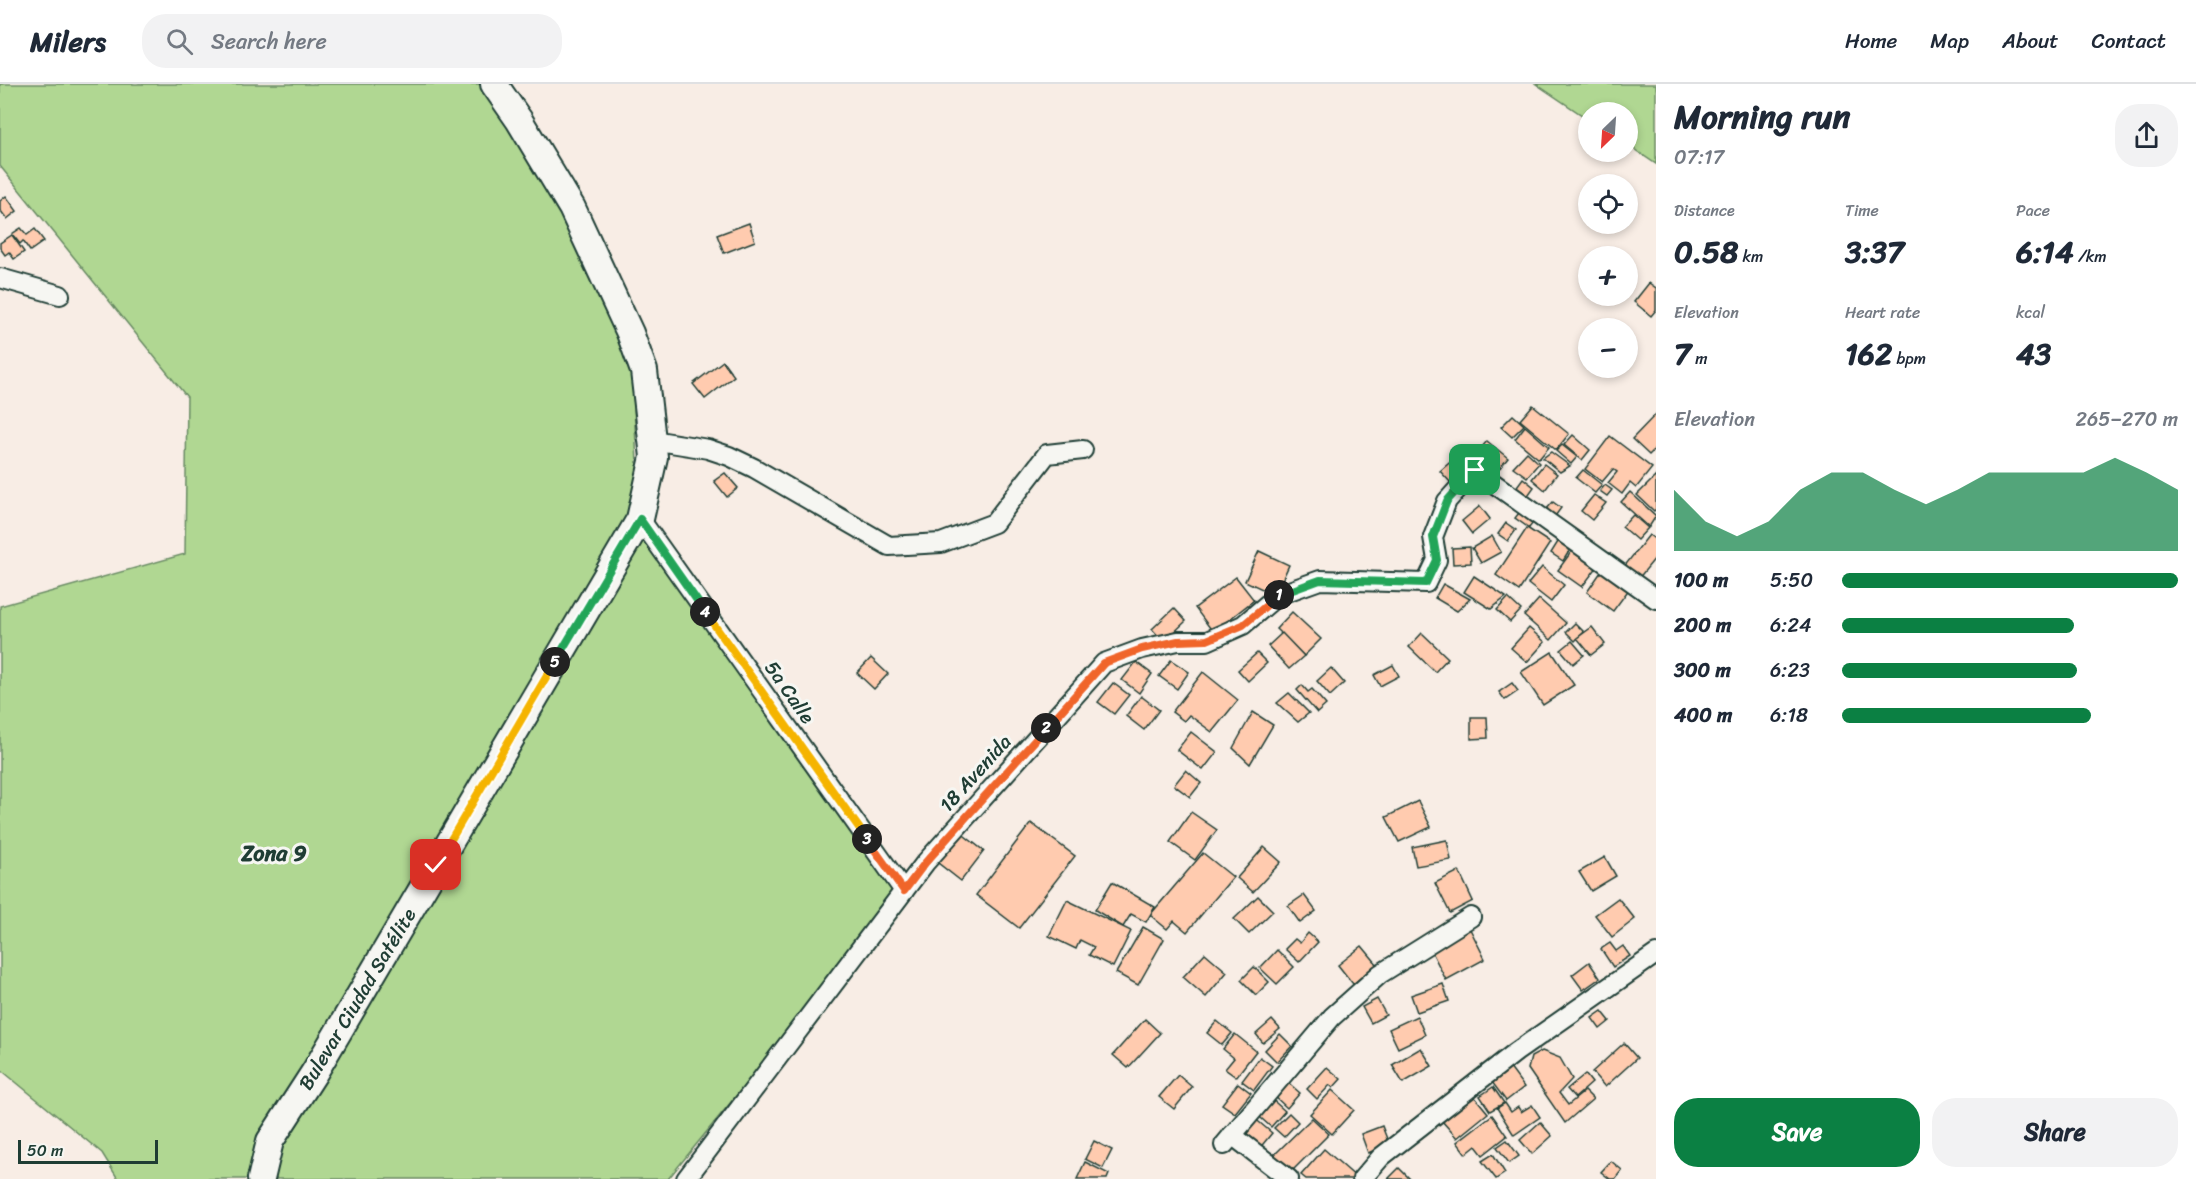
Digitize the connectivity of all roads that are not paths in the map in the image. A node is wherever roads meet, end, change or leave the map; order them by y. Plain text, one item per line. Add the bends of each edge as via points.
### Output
1 (494, 84) edge
2 (0, 278) edge
3 (60, 295) dead end
4 (652, 440) junction
5 (1083, 450) dead end
6 (640, 519) junction
7 (1656, 599) edge
8 (904, 891) junction
9 (1471, 917) dead end
10 (1656, 954) edge
11 (261, 1179) edge
12 (686, 1179) edge
13 (1289, 1179) edge
14 (1362, 1179) edge

1 - 4 street, Bulevar Ciudad Satélite via 572,208 630,333 644,371
2 - 3 street
4 - 5 street via 729,456 889,546 941,543 994,523 1047,454
4 - 6 street, Bulevar Ciudad Satélite via 654,458
6 - 8 street, 5a Calle
6 - 11 street, Bulevar Ciudad Satélite via 314,1073 270,1141
7 - 8 street, 18 Avenida via 1475,470 1447,501 1433,537 1437,560 1426,583 1320,580 1278,596 1243,625 1207,640 1169,643 1104,663
8 - 12 street, 18 Avenida
9 - 13 street via 1380,975 1332,1017 1228,1140
10 - 14 street via 1516,1052 1381,1157

